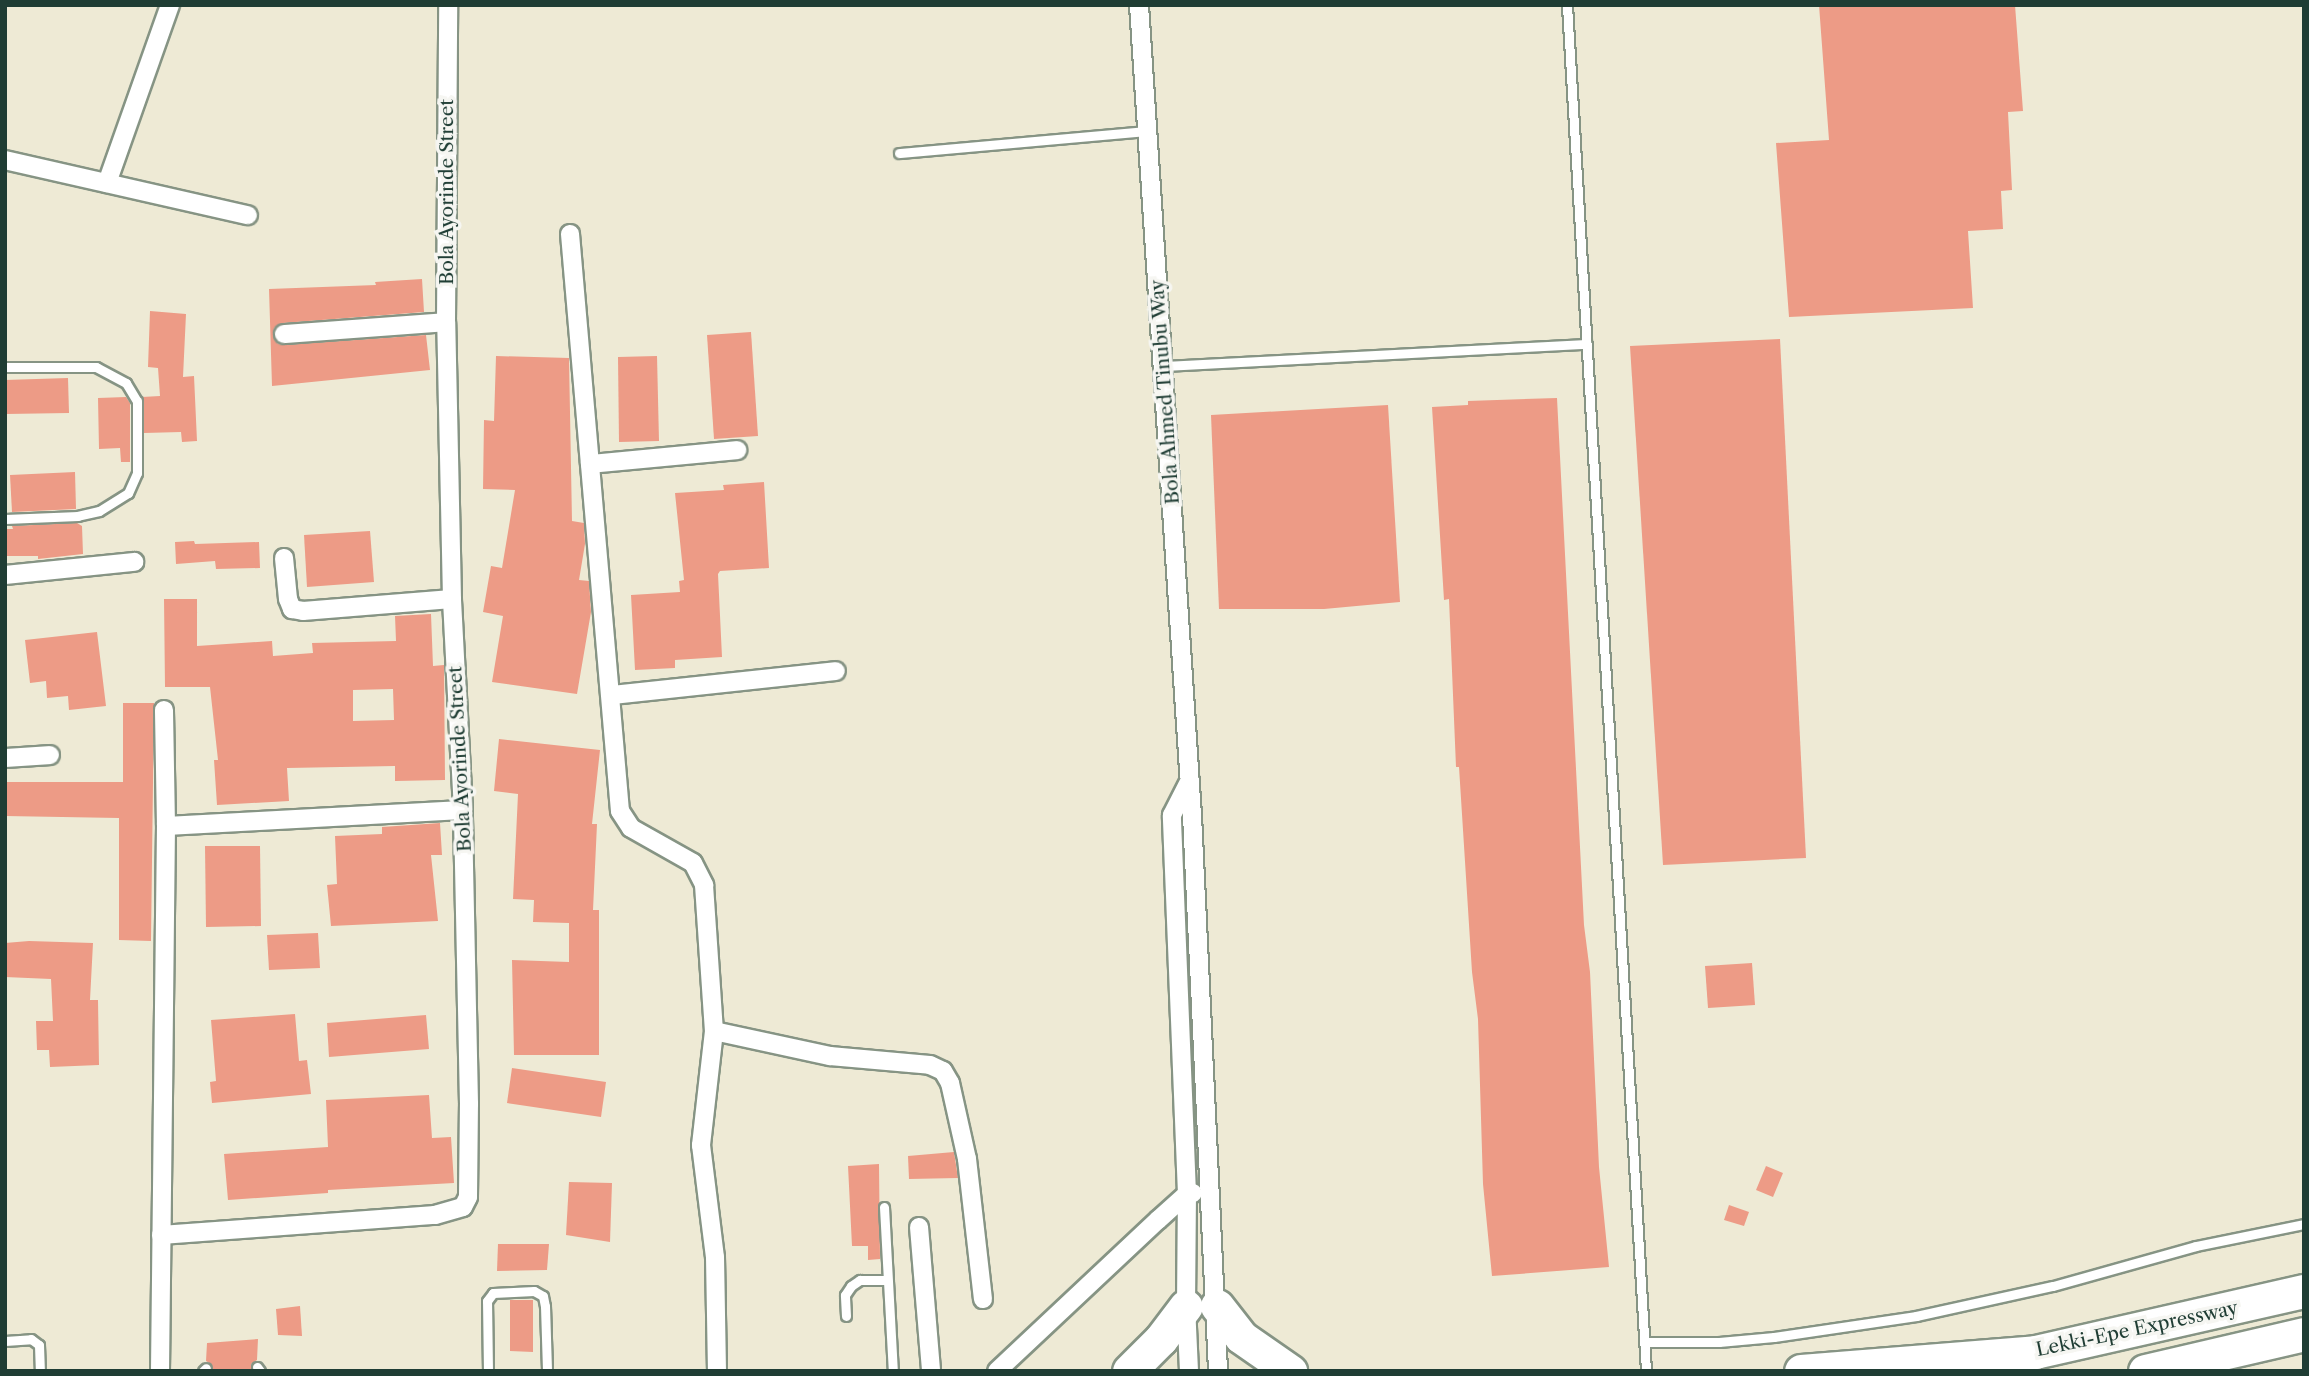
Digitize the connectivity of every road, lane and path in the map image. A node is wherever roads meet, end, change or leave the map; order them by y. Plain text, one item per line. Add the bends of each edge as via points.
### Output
1 (170, 5) edge
2 (448, 5) edge
3 (1139, 5) edge
4 (1567, 5) edge
5 (1145, 131) junction
6 (899, 153) dead end
7 (5, 160) edge
8 (107, 183) junction
9 (248, 215) dead end
10 (570, 234) dead end
11 (446, 322) junction
12 (284, 334) dead end
13 (1586, 344) junction
14 (1164, 366) junction
15 (5, 367) edge
16 (737, 450) dead end
17 (590, 464) junction
18 (5, 519) edge
19 (284, 558) dead end
20 (134, 562) dead end
21 (5, 575) edge
22 (452, 599) junction
23 (836, 671) dead end
24 (612, 695) junction
25 (164, 710) dead end
26 (50, 755) dead end
27 (5, 758) edge
28 (1190, 780) junction
29 (463, 810) junction
30 (166, 826) junction
31 (714, 1031) junction
32 (1209, 1192) junction
33 (1186, 1194) junction
34 (884, 1207) dead end
35 (2304, 1224) edge
36 (919, 1227) dead end
37 (161, 1235) junction
38 (886, 1280) junction
39 (2304, 1291) edge
40 (983, 1299) dead end
41 (1201, 1306) junction
42 (846, 1316) dead end
43 (2304, 1334) edge
44 (5, 1341) edge
45 (1644, 1342) junction
46 (40, 1371) edge
47 (160, 1371) edge
48 (488, 1371) edge
49 (547, 1371) edge
50 (717, 1371) edge
51 (893, 1371) edge
52 (931, 1371) edge
53 (997, 1371) edge
54 (1129, 1371) edge
55 (1189, 1371) edge
56 (1218, 1371) edge
57 (1290, 1371) edge
58 (1646, 1371) edge
59 (1801, 1371) edge
60 (2146, 1371) edge

1 - 8 street
2 - 11 street, Bola Ayorinde Street
3 - 5 street, Bola Ahmed Tinubu Way
4 - 13 lane
5 - 6 lane
5 - 14 street, Bola Ahmed Tinubu Way
7 - 8 street
8 - 9 street
10 - 17 street
11 - 12 street
11 - 22 street, Bola Ayorinde Street
13 - 14 lane
13 - 45 lane
14 - 28 street, Bola Ahmed Tinubu Way
15 - 18 lane via 96,367 126,383 137,401 137,473 128,493 99,511 78,516
16 - 17 street
17 - 24 street
19 - 22 street via 292,609
20 - 21 street
22 - 29 street, Bola Ayorinde Street
23 - 24 street
24 - 31 street via 620,811 631,828 693,863 704,885
25 - 30 street
26 - 27 street
28 - 32 street, Bola Ahmed Tinubu Way
28 - 33 street via 1172,815
29 - 30 street
29 - 37 street, Bola Ayorinde Street via 470,1170 463,1207 435,1215
30 - 37 street
31 - 40 street via 830,1056 930,1065 943,1071 950,1083 967,1159
31 - 50 street via 701,1144 715,1257
32 - 33 street
32 - 41 street, Bola Ahmed Tinubu Way
33 - 41 street
33 - 53 street
34 - 38 lane
35 - 45 lane via 2196,1246 2042,1289 1916,1316 1774,1337
36 - 52 street
37 - 47 street
38 - 42 lane via 860,1280 851,1286 845,1295
38 - 51 lane
39 - 59 highway, Lekki-Epe Expressway via 2035,1352
41 - 54 highway
41 - 55 street
41 - 56 street
41 - 57 highway
43 - 60 highway
44 - 46 lane via 32,1339 39,1345
45 - 58 lane
48 - 49 lane via 487,1301 493,1293 534,1291 543,1296 545,1306

